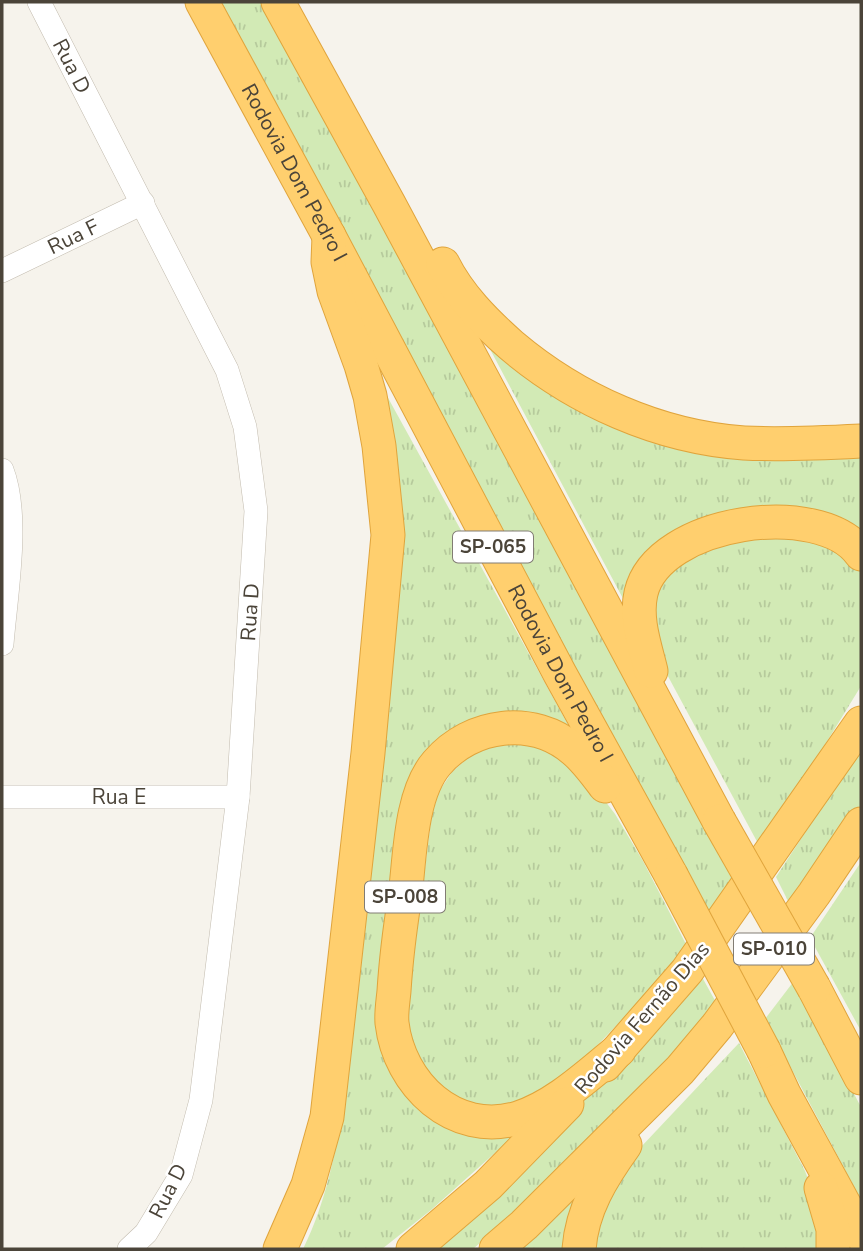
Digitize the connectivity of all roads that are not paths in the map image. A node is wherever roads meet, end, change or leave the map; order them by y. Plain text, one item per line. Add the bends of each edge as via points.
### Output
1 (39, 2) edge
2 (202, 2) edge
3 (278, 2) edge
4 (143, 203) junction
5 (389, 204) junction
6 (329, 236) junction
7 (2, 271) edge
8 (861, 441) edge
9 (2, 470) edge
10 (861, 554) edge
11 (2, 644) edge
12 (861, 712) edge
13 (661, 715) junction
14 (853, 736) edge
15 (2, 797) edge
16 (238, 797) junction
17 (861, 824) edge
18 (666, 866) junction
19 (821, 1001) junction
20 (620, 1050) junction
21 (861, 1062) edge
22 (680, 1070) junction
23 (861, 1078) edge
24 (784, 1094) junction
25 (861, 1235) edge
26 (129, 1249) edge
27 (281, 1249) edge
28 (413, 1249) edge
29 (496, 1249) edge
30 (579, 1249) edge
31 (833, 1249) edge

1 - 4 street, Rua D
2 - 6 highway, Rodovia Dom Pedro I / SP-065
3 - 5 highway, SP-065
4 - 7 street, Rua F
4 - 16 street, Rua D via 227,370 245,427 256,511
5 - 8 highway via 414,223 466,299 495,331 529,360 606,407 693,435 742,443
5 - 13 highway, SP-065
6 - 18 highway, Rodovia Dom Pedro I / SP-065
6 - 27 highway via 334,291 370,396 388,535 327,1116 308,1185
9 - 11 street via 11,540
10 - 13 highway via 832,531 799,523 715,530 667,553 641,591 638,617
12 - 14 highway, Rodovia Fernão Dias
13 - 19 highway, SP-065, bridge
14 - 20 highway, Rodovia Fernão Dias / SP-008 via 687,971
15 - 16 street, Rua E
16 - 26 street, Rua D via 201,1100 181,1175 146,1233
17 - 22 highway, SP-010 via 717,1026
18 - 20 highway, SP-008 via 575,750 528,727 479,733 456,745 435,765 415,814 392,1020 395,1045 422,1092 467,1118 494,1123 519,1118 557,1098
18 - 24 highway, Rodovia Dom Pedro I / SP-008, bridge
19 - 21 highway
19 - 23 highway, SP-065
20 - 28 highway, Rodovia Fernão Dias via 488,1185
22 - 29 highway, SP-010
22 - 30 highway via 603,1178 588,1205
24 - 25 highway, Rodovia Dom Pedro I / SP-008
24 - 31 highway via 825,1200

